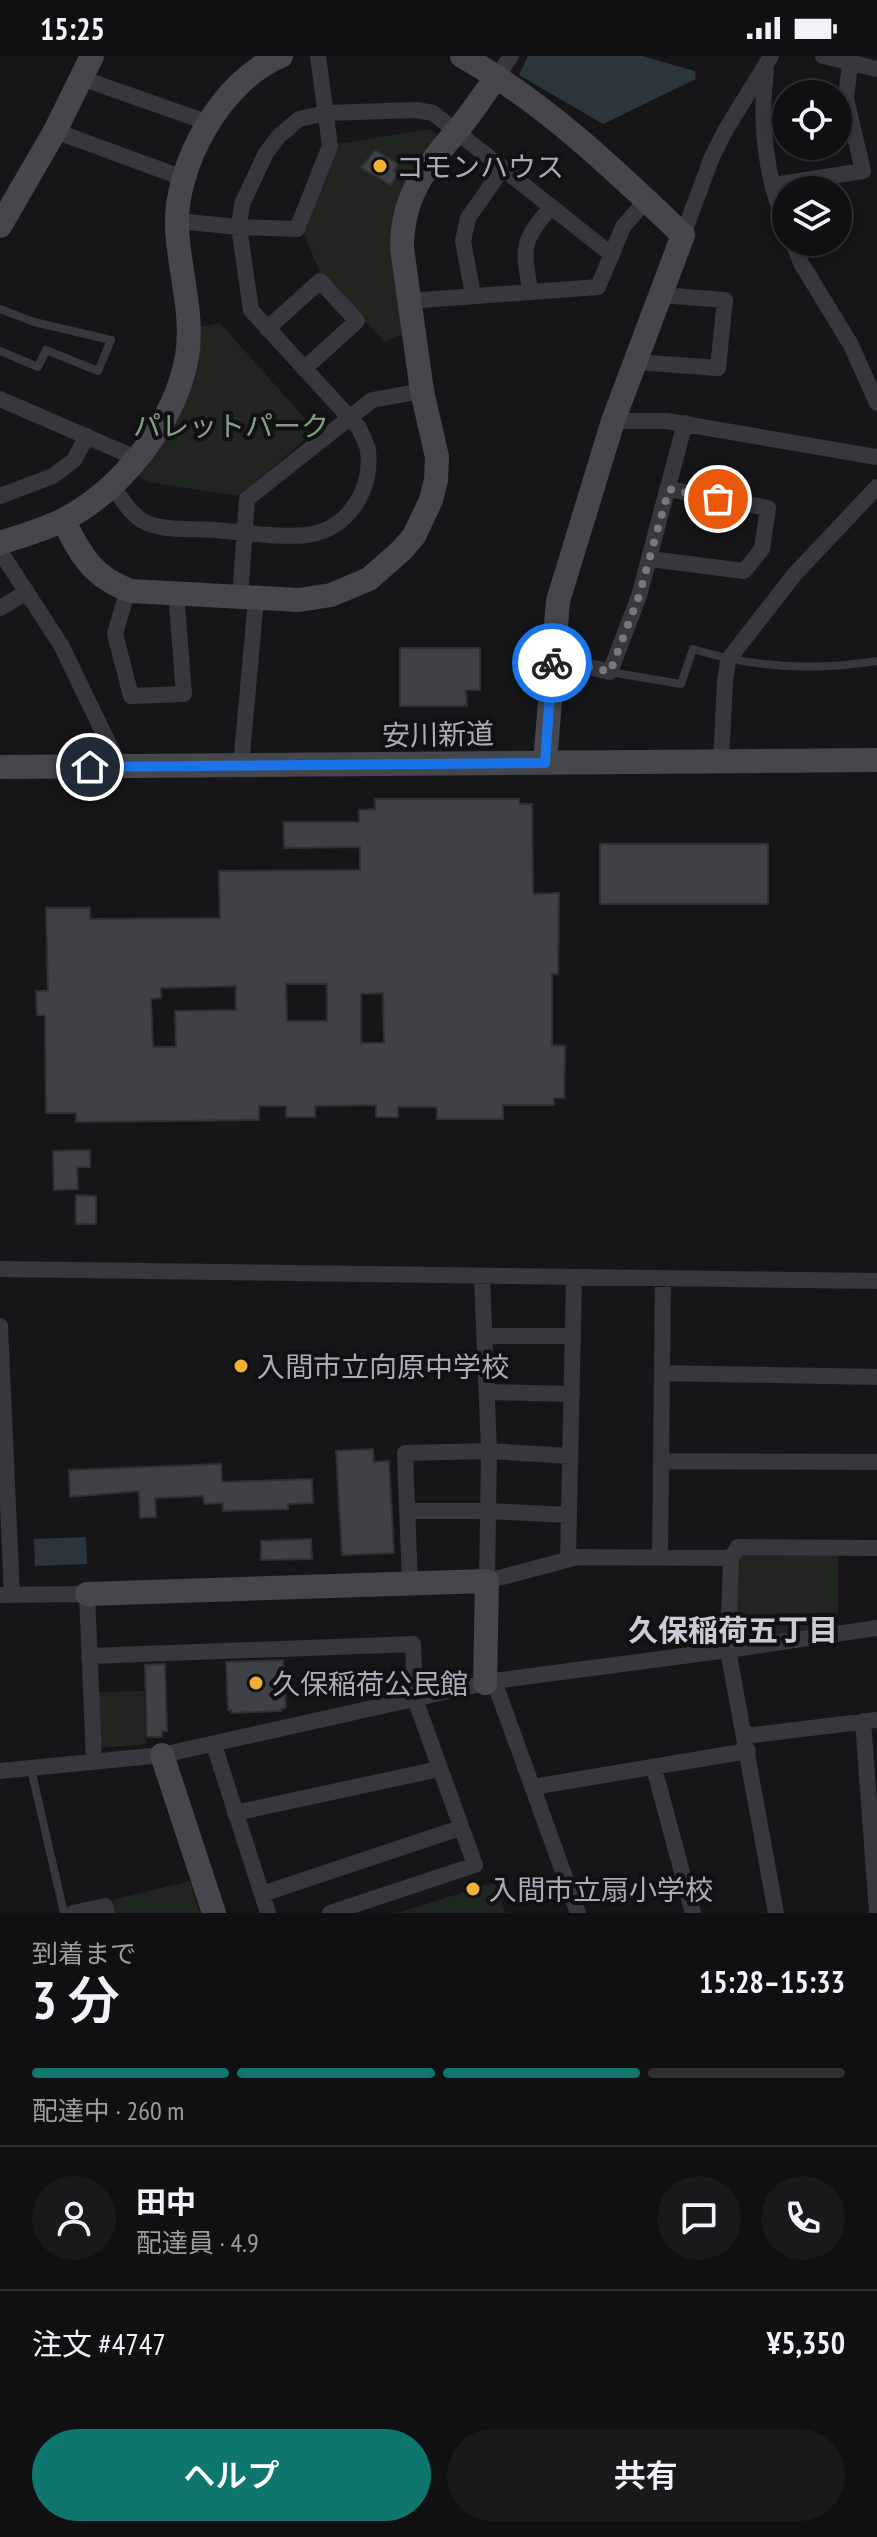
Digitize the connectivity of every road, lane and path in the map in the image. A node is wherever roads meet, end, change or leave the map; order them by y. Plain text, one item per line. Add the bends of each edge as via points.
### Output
1 (92, 56) edge
2 (281, 56) edge
3 (318, 56) edge
4 (462, 56) edge
5 (511, 56) edge
6 (823, 56) edge
7 (769, 61) edge
8 (863, 63) edge
9 (81, 78) junction
10 (496, 78) junction
11 (326, 113) junction
12 (209, 123) junction
13 (55, 131) junction
14 (456, 132) junction
15 (503, 168) junction
16 (773, 176) edge
17 (831, 176) edge
18 (186, 179) junction
19 (646, 200) junction
20 (551, 207) junction
21 (177, 221) junction
22 (0, 226) edge
23 (239, 227) junction
24 (683, 235) junction
25 (612, 255) junction
26 (798, 256) edge
27 (530, 291) junction
28 (473, 295) junction
29 (660, 295) junction
30 (409, 301) junction
31 (0, 309) edge
32 (267, 329) junction
33 (0, 351) edge
34 (636, 362) junction
35 (304, 369) junction
36 (422, 391) junction
37 (0, 399) edge
38 (877, 403) edge
39 (350, 418) junction
40 (613, 421) junction
41 (685, 423) junction
42 (87, 436) junction
43 (877, 457) edge
44 (136, 458) junction
45 (111, 484) junction
46 (877, 487) edge
47 (669, 489) junction
48 (2, 491) edge
49 (63, 520) junction
50 (243, 532) junction
51 (0, 543) edge
52 (0, 551) edge
53 (650, 559) junction
54 (128, 589) junction
55 (27, 592) junction
56 (176, 593) junction
57 (248, 598) junction
58 (0, 608) edge
59 (552, 658) junction
60 (728, 660) junction
61 (877, 661) edge
62 (610, 672) junction
63 (877, 760) edge
64 (721, 761) junction
65 (545, 763) junction
66 (241, 766) junction
67 (0, 767) edge
68 (120, 767) junction
69 (0, 1269) edge
70 (482, 1277) junction
71 (574, 1278) junction
72 (663, 1280) junction
73 (877, 1281) edge
74 (0, 1326) edge
75 (485, 1336) junction
76 (573, 1336) junction
77 (662, 1373) junction
78 (877, 1377) edge
79 (487, 1392) junction
80 (572, 1394) junction
81 (489, 1451) junction
82 (570, 1456) junction
83 (661, 1461) junction
84 (877, 1462) edge
85 (407, 1511) junction
86 (488, 1511) junction
87 (569, 1515) junction
88 (877, 1548) edge
89 (660, 1557) junction
90 (731, 1558) junction
91 (568, 1559) junction
92 (487, 1581) junction
93 (410, 1584) junction
94 (87, 1594) junction
95 (6, 1595) edge
96 (877, 1628) edge
97 (728, 1650) junction
98 (89, 1656) junction
99 (490, 1682) junction
100 (415, 1699) junction
101 (870, 1720) edge
102 (746, 1744) junction
103 (214, 1745) junction
104 (162, 1755) junction
105 (871, 1758) edge
106 (94, 1761) junction
107 (654, 1768) junction
108 (31, 1769) junction
109 (439, 1769) junction
110 (0, 1771) edge
111 (533, 1787) junction
112 (235, 1813) junction
113 (460, 1828) junction
114 (262, 1894) junction
115 (64, 1913) edge
116 (73, 1913) edge
117 (107, 1913) edge
118 (214, 1913) edge
119 (268, 1913) edge
120 (330, 1913) edge
121 (578, 1913) edge
122 (693, 1913) edge
123 (776, 1913) edge
124 (877, 1913) edge

1 - 9 street
2 - 12 street via 239,83
3 - 11 street
4 - 10 street
5 - 10 street
6 - 8 street
7 - 16 street via 762,102
7 - 24 street via 718,144
8 - 17 street via 846,98 863,171
9 - 12 street
9 - 13 street
10 - 14 street
10 - 19 street via 596,154
11 - 14 street via 416,110 433,113
11 - 23 street via 299,119 273,144 242,204
11 - 23 street via 330,146 297,229
12 - 18 street
13 - 18 street
13 - 22 street
14 - 15 street
14 - 30 street via 407,203 402,248
15 - 20 street
15 - 28 street via 468,218 463,241
18 - 21 street
19 - 24 street
19 - 25 street via 623,227
20 - 25 street
20 - 27 street via 523,249
21 - 23 street
21 - 44 street via 187,355 165,416
23 - 32 street via 251,310
24 - 29 street
25 - 27 street via 598,287
26 - 38 street via 851,345
27 - 28 street
28 - 30 street
29 - 34 street
29 - 34 street via 725,300 718,368
30 - 36 street
31 - 33 lane via 111,340 98,371 46,350 38,367
32 - 35 street
32 - 35 street via 320,281 348,311 357,321
34 - 40 street
35 - 39 street
36 - 39 street via 372,400
36 - 57 street via 437,468 431,500 414,536 385,566 351,588 299,600
37 - 42 street
39 - 50 street via 247,499
39 - 50 street via 368,447 369,470 353,510 323,531 307,535
40 - 41 street
40 - 59 street via 558,601
41 - 43 street
41 - 47 street
42 - 44 street
42 - 48 street via 74,460 53,476
44 - 45 street
45 - 49 street
45 - 50 street via 143,521
46 - 60 street via 794,575
47 - 53 street
47 - 53 street via 768,508 762,549 744,571
49 - 51 street
49 - 54 street via 88,564
50 - 57 street
52 - 55 street
53 - 62 street
54 - 56 street
54 - 56 street via 115,634 131,696 184,694
55 - 58 street
55 - 68 street via 61,645
56 - 57 street
57 - 66 street
59 - 62 street
59 - 65 street
60 - 61 lane via 789,667
60 - 62 lane via 693,649 681,684
60 - 64 street
63 - 64 street, 安川新道
64 - 65 street, 安川新道
65 - 66 street, 安川新道
66 - 68 street, 安川新道
67 - 68 street, 安川新道
69 - 70 street
70 - 71 street
70 - 75 street
71 - 72 street
71 - 76 street
72 - 73 street
72 - 77 street
74 - 95 street
75 - 76 street
75 - 79 street
76 - 80 street
77 - 78 street
77 - 83 street
79 - 80 street
79 - 81 street
80 - 82 street
81 - 82 street
81 - 85 street via 405,1453
81 - 86 street
82 - 87 street
83 - 84 street
83 - 89 street
85 - 86 street
85 - 93 street
86 - 87 street
86 - 92 street
87 - 91 street
88 - 90 street via 738,1547
89 - 90 street
89 - 91 street
90 - 97 street
91 - 92 street
92 - 93 street
92 - 99 street
93 - 94 street
94 - 95 street
94 - 98 street
96 - 97 street
97 - 99 street
97 - 102 street
98 - 100 street via 413,1644
98 - 106 street
99 - 100 street
99 - 111 street
100 - 103 street
100 - 109 street
101 - 102 street
101 - 105 street
102 - 107 street
102 - 123 street
103 - 104 street
103 - 112 street
104 - 106 street
104 - 118 street
105 - 124 street
106 - 108 street
107 - 111 street
107 - 122 street
108 - 110 street
108 - 115 lane
109 - 112 street
109 - 113 street
111 - 121 street
112 - 114 street
113 - 114 street
113 - 120 street via 475,1865
114 - 119 street
116 - 117 street via 105,1906

